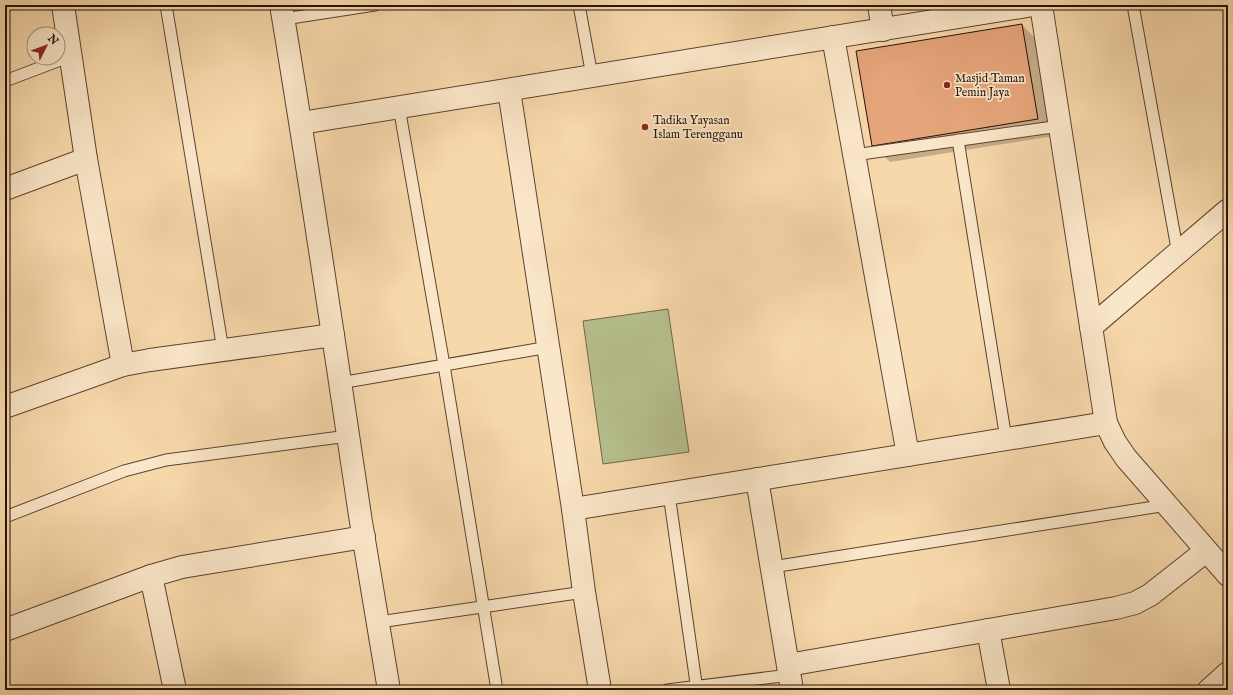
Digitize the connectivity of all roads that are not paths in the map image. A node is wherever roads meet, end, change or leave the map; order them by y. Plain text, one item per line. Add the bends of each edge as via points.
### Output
1 (63, 5) edge
2 (166, 5) edge
3 (375, 5) edge
4 (579, 5) edge
5 (879, 5) edge
6 (1033, 5) edge
7 (1041, 5) edge
8 (1133, 5) edge
9 (282, 12) edge
10 (883, 30) junction
11 (833, 37) junction
12 (71, 56) junction
13 (592, 76) junction
14 (5, 81) edge
15 (509, 90) junction
16 (399, 107) junction
17 (301, 123) junction
18 (1060, 126) junction
19 (958, 140) junction
20 (854, 155) junction
21 (86, 159) junction
22 (5, 189) edge
23 (1228, 210) edge
24 (1178, 254) junction
25 (1091, 327) junction
26 (333, 335) junction
27 (549, 347) junction
28 (223, 350) junction
29 (123, 365) junction
30 (444, 365) junction
31 (340, 383) junction
32 (5, 407) edge
33 (1106, 423) junction
34 (348, 436) junction
35 (1006, 439) junction
36 (908, 455) junction
37 (757, 479) junction
38 (669, 494) junction
39 (1166, 505) junction
40 (573, 509) junction
41 (5, 517) edge
42 (364, 537) junction
43 (1206, 551) junction
44 (772, 568) junction
45 (151, 576) junction
46 (1228, 576) edge
47 (584, 592) junction
48 (482, 607) junction
49 (379, 622) junction
50 (5, 630) edge
51 (988, 630) junction
52 (1228, 673) edge
53 (790, 677) edge
54 (697, 688) edge
55 (175, 690) edge
56 (389, 690) edge
57 (497, 690) edge
58 (600, 690) edge
59 (667, 690) edge
60 (999, 690) edge
61 (1209, 690) edge

1 - 12 street
2 - 28 lane
3 - 9 lane
4 - 13 lane
5 - 10 street
6 - 10 street
7 - 18 street
8 - 24 lane
9 - 17 street
10 - 11 street
11 - 13 street
11 - 20 street
12 - 14 lane
12 - 21 street
13 - 15 street
15 - 16 street
15 - 27 street
16 - 17 street
16 - 30 lane
17 - 26 street
18 - 19 lane
18 - 25 street
19 - 20 lane
19 - 35 lane
20 - 36 street
21 - 22 street
21 - 29 street
23 - 24 street
24 - 25 street
25 - 33 street
26 - 28 street
26 - 31 street
27 - 30 lane
27 - 40 street
28 - 29 street
29 - 32 street
30 - 31 lane
30 - 48 lane
31 - 34 street
33 - 35 street
33 - 39 street via 1122,453
34 - 41 lane via 166,460 124,471
34 - 42 street
35 - 36 street
36 - 37 street
37 - 38 street
37 - 44 street
38 - 40 street
38 - 54 lane
39 - 43 street
39 - 44 lane
40 - 47 street
42 - 45 street via 182,567
42 - 49 street
43 - 46 street
43 - 51 street via 1150,595 1135,603
44 - 53 street
45 - 50 street
45 - 55 street
47 - 48 lane
47 - 58 street
48 - 49 lane
48 - 57 lane
49 - 56 street
51 - 53 street
51 - 60 street
52 - 61 street
53 - 54 lane
54 - 59 lane

